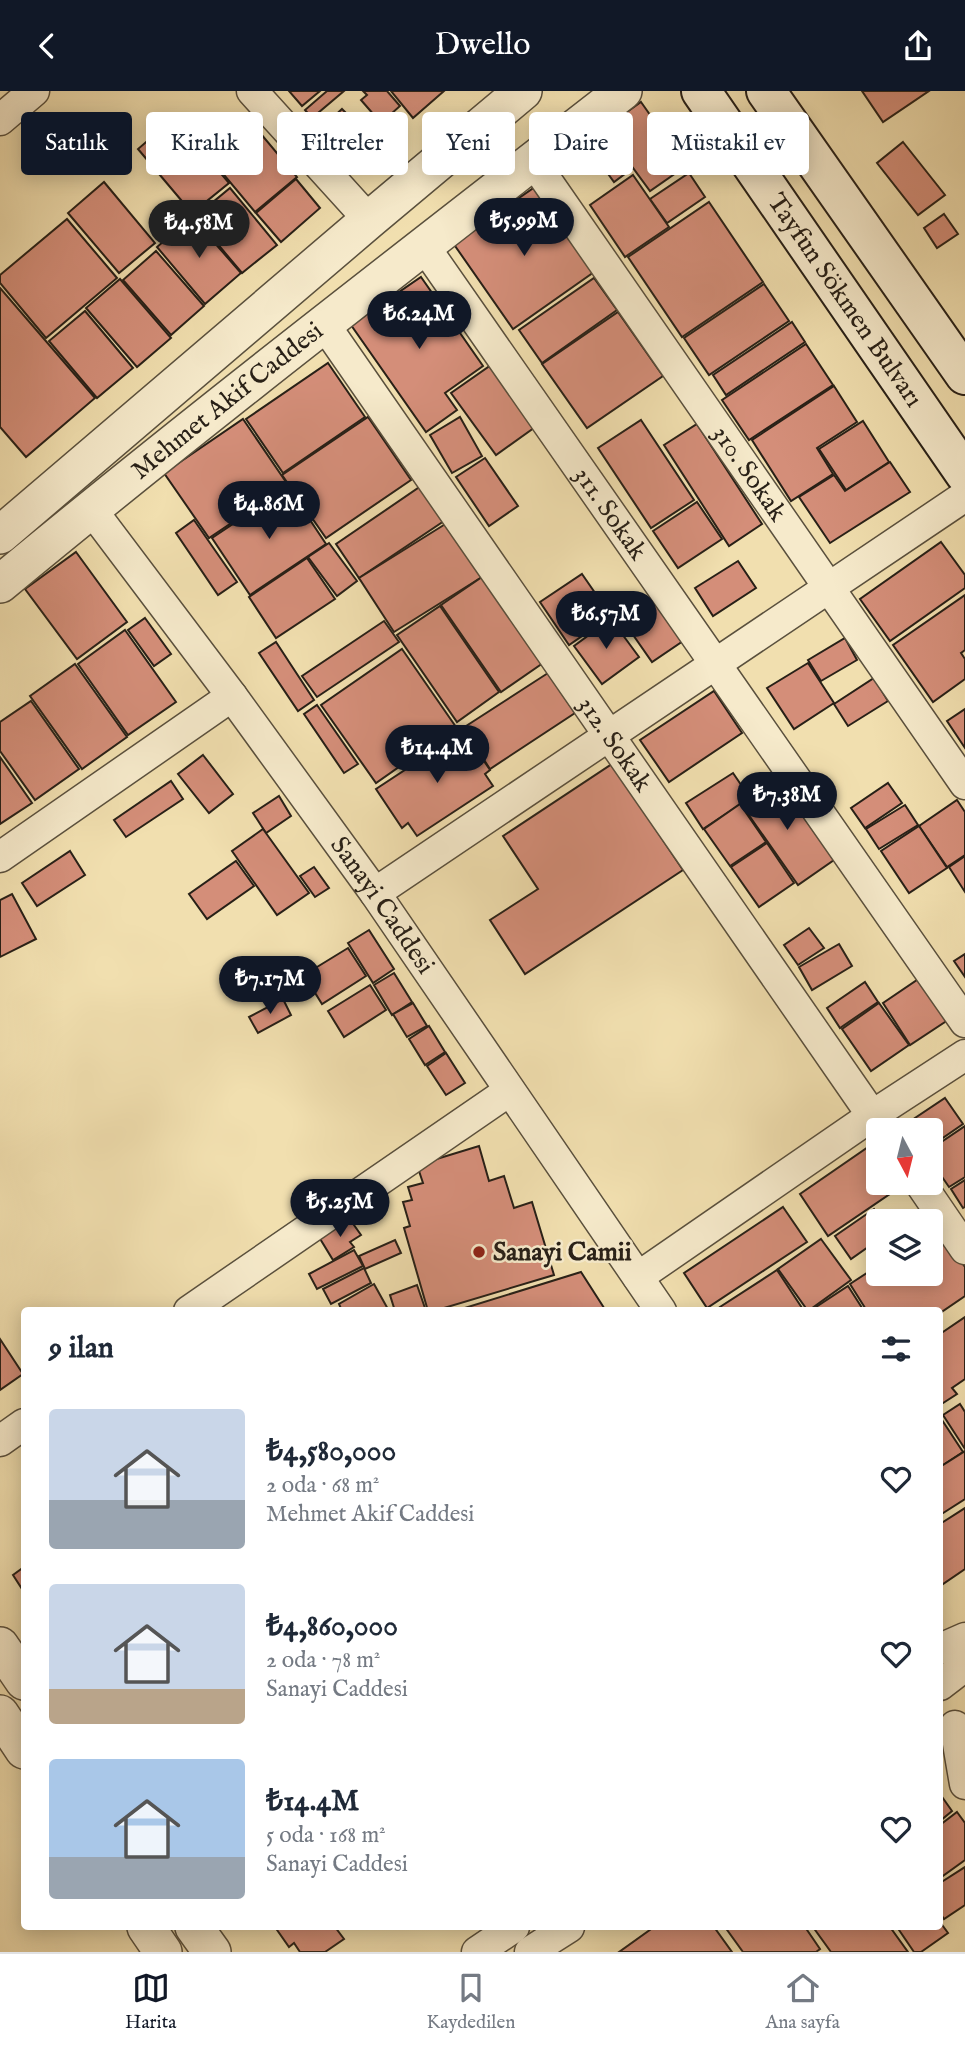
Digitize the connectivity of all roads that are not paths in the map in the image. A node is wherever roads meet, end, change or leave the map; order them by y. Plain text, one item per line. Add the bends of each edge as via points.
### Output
1 (34, 91) edge
2 (253, 91) edge
3 (523, 91) edge
4 (623, 91) edge
5 (701, 91) edge
6 (766, 91) edge
7 (596, 112) edge
8 (0, 120) edge
9 (529, 164) edge
10 (543, 175) edge
11 (369, 219) junction
12 (424, 246) junction
13 (324, 324) junction
14 (965, 375) edge
15 (965, 474) edge
16 (965, 496) edge
17 (91, 509) junction
18 (0, 535) edge
19 (0, 585) edge
20 (829, 588) junction
21 (716, 664) junction
22 (232, 696) junction
23 (609, 736) junction
24 (965, 784) edge
25 (0, 857) edge
26 (375, 893) junction
27 (965, 1022) edge
28 (965, 1055) edge
29 (509, 1091) junction
30 (875, 1118) edge
31 (884, 1118) edge
32 (866, 1131) edge
33 (928, 1195) edge
34 (965, 1249) edge
35 (638, 1277) junction
36 (195, 1307) edge
37 (659, 1307) edge
38 (21, 1426) edge
39 (0, 1441) edge
40 (965, 1638) edge
41 (0, 1646) edge
42 (943, 1648) edge
43 (965, 1666) edge
44 (21, 1677) edge
45 (943, 1683) edge
46 (0, 1714) edge
47 (953, 1721) edge
48 (21, 1746) edge
49 (965, 1784) edge
50 (148, 1930) edge
51 (196, 1930) edge
52 (510, 1930) edge
53 (564, 1930) edge
54 (163, 1952) edge
55 (212, 1952) edge
56 (477, 1952) edge
57 (530, 1952) edge

1 - 8 street
2 - 11 street
3 - 11 street
4 - 7 street, Mehmet Akif Caddesi
5 - 15 main road, Tayfun Sökmen Bulvarı
6 - 14 main road
9 - 12 street, Mehmet Akif Caddesi
10 - 20 street, 310. Sokak
11 - 18 street
12 - 13 street, Mehmet Akif Caddesi
12 - 21 street, 311. Sokak
13 - 17 street, Mehmet Akif Caddesi
13 - 23 street, 312. Sokak
16 - 20 street
17 - 19 street, Mehmet Akif Caddesi
17 - 22 street, Sanayi Caddesi
20 - 21 street
20 - 24 street, 310. Sokak
21 - 23 street
21 - 27 street, 311. Sokak
22 - 25 street
22 - 26 street, Sanayi Caddesi
23 - 26 street
23 - 30 street, 312. Sokak
26 - 29 street, Sanayi Caddesi
28 - 31 street
29 - 35 street, Sanayi Caddesi
29 - 36 street
32 - 35 street
33 - 34 street
35 - 37 street, Sanayi Caddesi
38 - 39 street
40 - 42 street
41 - 44 street
43 - 45 street
46 - 48 street
47 - 49 street
50 - 54 street
51 - 55 street
52 - 56 street
53 - 57 street

